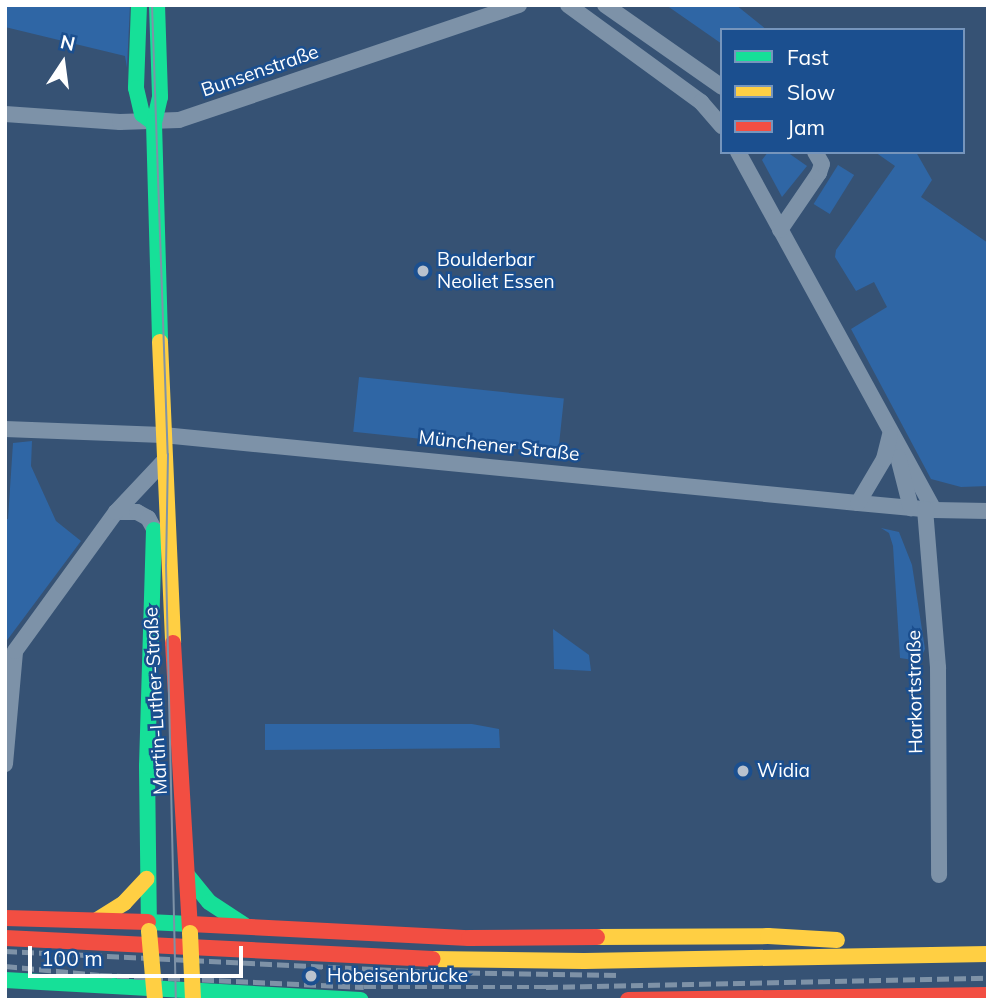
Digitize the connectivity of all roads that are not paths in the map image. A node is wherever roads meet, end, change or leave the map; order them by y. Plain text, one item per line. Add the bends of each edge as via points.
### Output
1 (139, 5) edge
2 (157, 5) edge
3 (519, 5) edge
4 (605, 5) edge
5 (577, 8) edge
6 (720, 86) edge
7 (5, 114) edge
8 (154, 123) junction
9 (720, 124) edge
10 (739, 154) edge
11 (816, 154) edge
12 (780, 229) junction
13 (5, 429) edge
14 (163, 435) junction
15 (890, 435) junction
16 (164, 468) junction
17 (858, 503) junction
18 (923, 509) junction
19 (988, 511) edge
20 (116, 512) junction
21 (154, 529) junction
22 (5, 764) edge
23 (939, 874) dead end
24 (188, 876) junction
25 (146, 879) junction
26 (5, 918) edge
27 (97, 920) junction
28 (148, 926) junction
29 (190, 928) junction
30 (250, 928) junction
31 (5, 938) edge
32 (982, 954) edge
33 (5, 980) edge
34 (988, 995) edge
35 (155, 1000) edge
36 (193, 1000) edge
37 (360, 1000) edge
38 (628, 1000) edge

1 - 8 main road, Martin-Luther-Straße via 136,88 142,114
2 - 8 main road, Martin-Luther-Straße via 160,97
3 - 8 street, Bunsenstraße via 215,109
4 - 6 street
5 - 9 street via 702,102
7 - 8 street, Bunsenstraße
8 - 14 main road, Martin-Luther-Straße
10 - 12 street, Harkortstraße
11 - 12 street via 822,164 819,173
12 - 15 street, Harkortstraße
13 - 14 street, Münchener Straße
14 - 16 main road, Martin-Luther-Straße
14 - 17 street, Münchener Straße
15 - 17 street via 884,459
15 - 18 street, Harkortstraße
15 - 18 street, Harkortstraße
16 - 20 street
16 - 21 main road, Martin-Luther-Straße
16 - 24 main road, Martin-Luther-Straße
17 - 18 street, Münchener Straße
18 - 19 street, Münchener Straße
18 - 23 street, Harkortstraße via 938,668
20 - 21 street via 137,512 148,518
20 - 22 street via 15,651
21 - 25 main road, Martin-Luther-Straße
24 - 29 main road, Martin-Luther-Straße
24 - 30 main road via 209,902
25 - 27 main road via 124,903
25 - 28 main road, Martin-Luther-Straße
26 - 27 main road
27 - 28 main road
28 - 29 main road
28 - 35 main road, Martin-Luther-Straße, bridge
29 - 30 main road
29 - 36 main road, Martin-Luther-Straße, bridge
30 - 32 main road via 469,938 768,936 895,942
31 - 32 main road via 437,959
33 - 37 main road
34 - 38 main road

